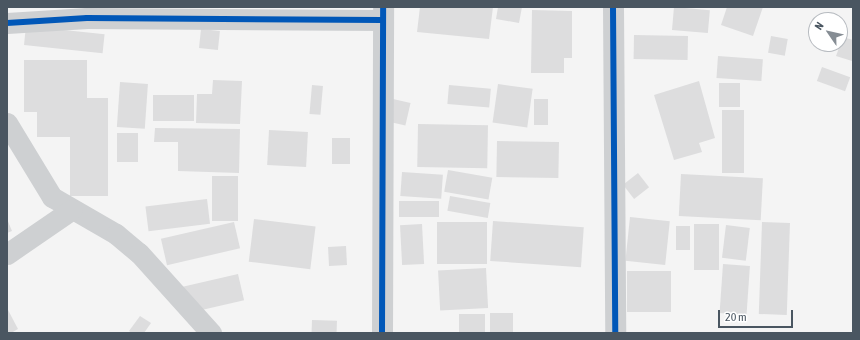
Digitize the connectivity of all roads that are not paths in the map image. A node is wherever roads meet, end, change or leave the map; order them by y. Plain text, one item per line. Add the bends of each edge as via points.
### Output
1 (613, 7) edge
2 (382, 13) edge
3 (7, 23) edge
4 (7, 123) edge
5 (71, 210) junction
6 (7, 254) edge
7 (211, 333) edge
8 (382, 333) edge
9 (615, 333) edge

1 - 9 street
2 - 3 street via 87,18
2 - 8 street
4 - 5 street via 52,197
5 - 6 street
5 - 7 street via 116,234 139,253

